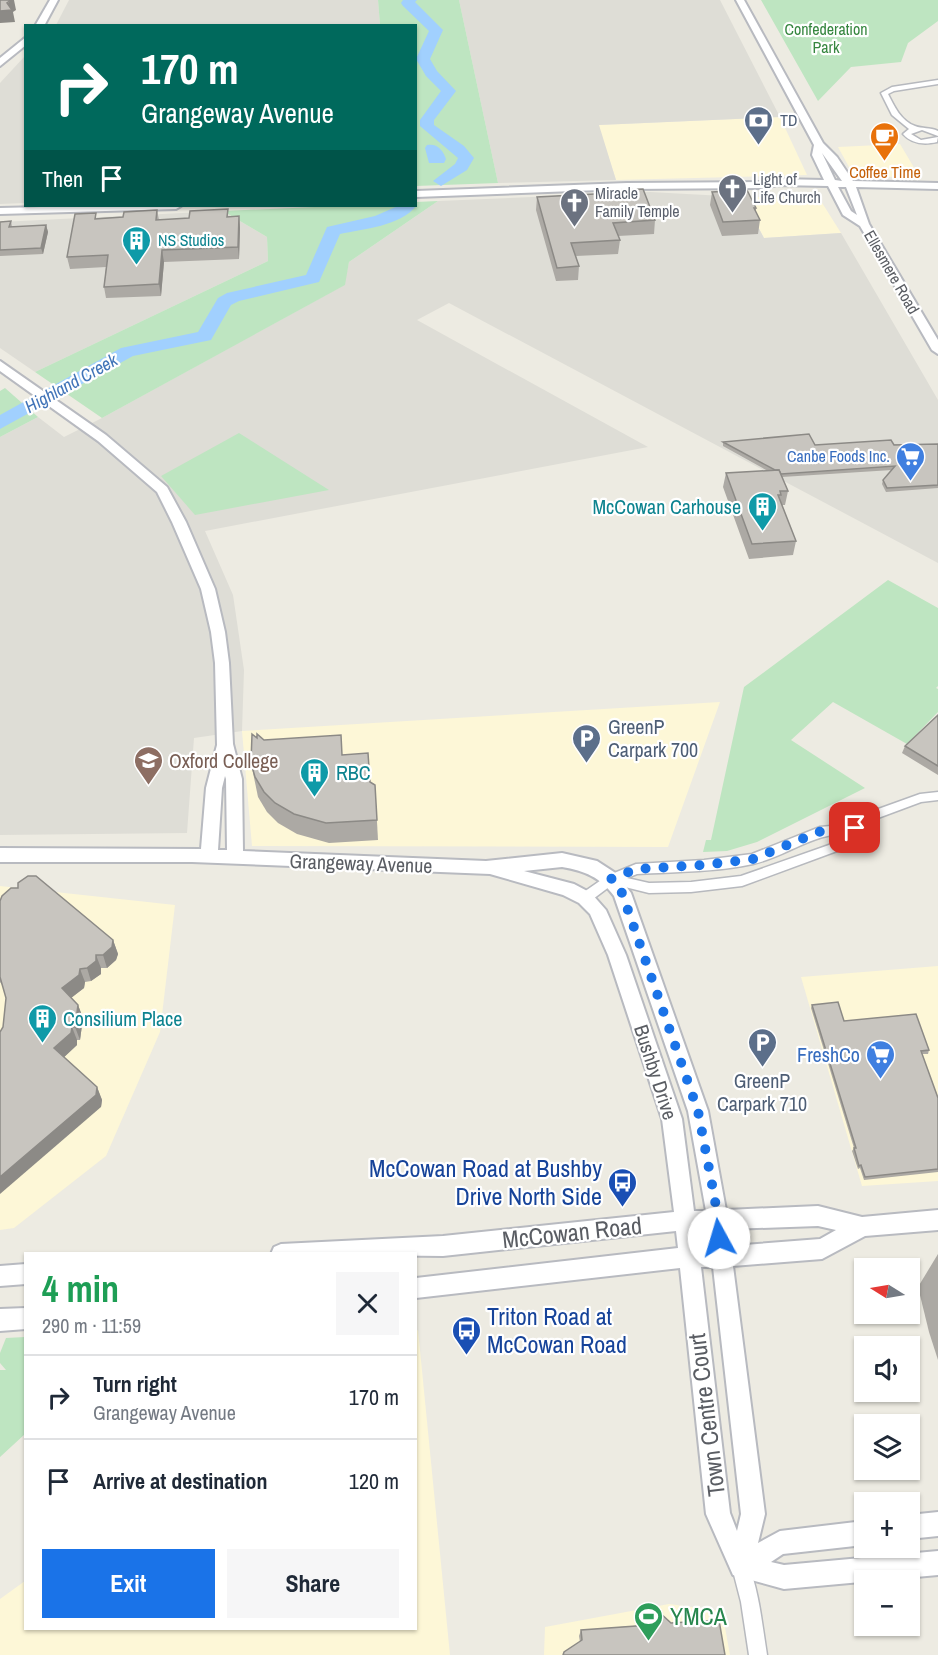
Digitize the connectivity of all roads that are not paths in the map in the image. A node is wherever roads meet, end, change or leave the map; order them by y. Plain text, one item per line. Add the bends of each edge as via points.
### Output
1 (54, 0) edge
2 (740, 0) edge
3 (40, 24) edge
4 (24, 42) edge
5 (0, 63) edge
6 (938, 82) edge
7 (914, 129) junction
8 (938, 134) edge
9 (938, 139) edge
10 (819, 145) junction
11 (832, 185) junction
12 (849, 186) junction
13 (938, 186) edge
14 (417, 194) edge
15 (141, 207) edge
16 (0, 211) edge
17 (864, 224) junction
18 (938, 350) edge
19 (0, 365) edge
20 (225, 744) junction
21 (938, 796) edge
22 (855, 828) junction
23 (0, 855) edge
24 (209, 856) junction
25 (235, 858) junction
26 (486, 868) junction
27 (611, 879) junction
28 (585, 898) junction
29 (646, 962) junction
30 (621, 966) junction
31 (688, 1081) junction
32 (662, 1088) junction
33 (717, 1219) junction
34 (938, 1220) edge
35 (685, 1221) junction
36 (862, 1227) junction
37 (322, 1252) edge
38 (721, 1256) junction
39 (688, 1258) junction
40 (24, 1274) edge
41 (0, 1276) edge
42 (417, 1288) edge
43 (24, 1318) edge
44 (0, 1320) edge
45 (938, 1524) edge
46 (920, 1526) edge
47 (854, 1534) edge
48 (938, 1563) edge
49 (741, 1568) junction
50 (758, 1655) edge

1 - 3 main road
2 - 10 main road, Ellesmere Road
4 - 5 main road
6 - 7 street via 884,93 894,114
7 - 8 street via 929,129
7 - 9 street via 907,134 914,140
10 - 11 main road, Ellesmere Road via 817,155
10 - 12 main road, Ellesmere Road via 829,153
11 - 12 main road
11 - 14 main road via 627,186
11 - 17 main road, Ellesmere Road via 848,213
12 - 13 main road via 894,190 903,186
12 - 17 main road, Ellesmere Road via 863,212
15 - 16 main road
17 - 18 main road, Ellesmere Road
19 - 20 main road via 102,438 162,490 212,603 222,663
20 - 24 main road via 214,788
20 - 25 main road via 234,779
21 - 22 street, Grangeway Avenue via 920,798 874,815
22 - 27 street, Grangeway Avenue via 824,830 753,859 636,869
22 - 27 street, Grangeway Avenue via 833,848 742,881 649,888
23 - 24 main road
24 - 25 main road
25 - 26 main road, Grangeway Avenue
26 - 27 main road, Grangeway Avenue via 562,860 591,866
26 - 28 main road, Grangeway Avenue via 568,889
27 - 28 street, Grangeway Avenue
27 - 29 main road, Bushby Drive via 622,893
28 - 30 main road, Bushby Drive via 597,910
29 - 30 main road
29 - 31 main road, Bushby Drive
30 - 32 main road, Bushby Drive
31 - 32 main road
31 - 33 main road, Bushby Drive via 698,1111
32 - 35 main road, Bushby Drive via 672,1119
33 - 35 main road, McCowan Road
33 - 36 main road, McCowan Road via 818,1216
33 - 38 main road, Bushby Drive
34 - 36 main road, McCowan Road
35 - 37 main road, McCowan Road via 443,1246
35 - 39 main road, Bushby Drive
36 - 38 main road, McCowan Road via 822,1249
38 - 39 main road, McCowan Road
38 - 49 main road, Town Centre Court via 753,1514
39 - 42 main road, McCowan Road
39 - 49 main road, Town Centre Court via 718,1514
40 - 41 main road
43 - 44 main road
45 - 46 main road
47 - 49 main road via 780,1543
48 - 49 main road via 784,1577
49 - 50 street, Town Centre Court

